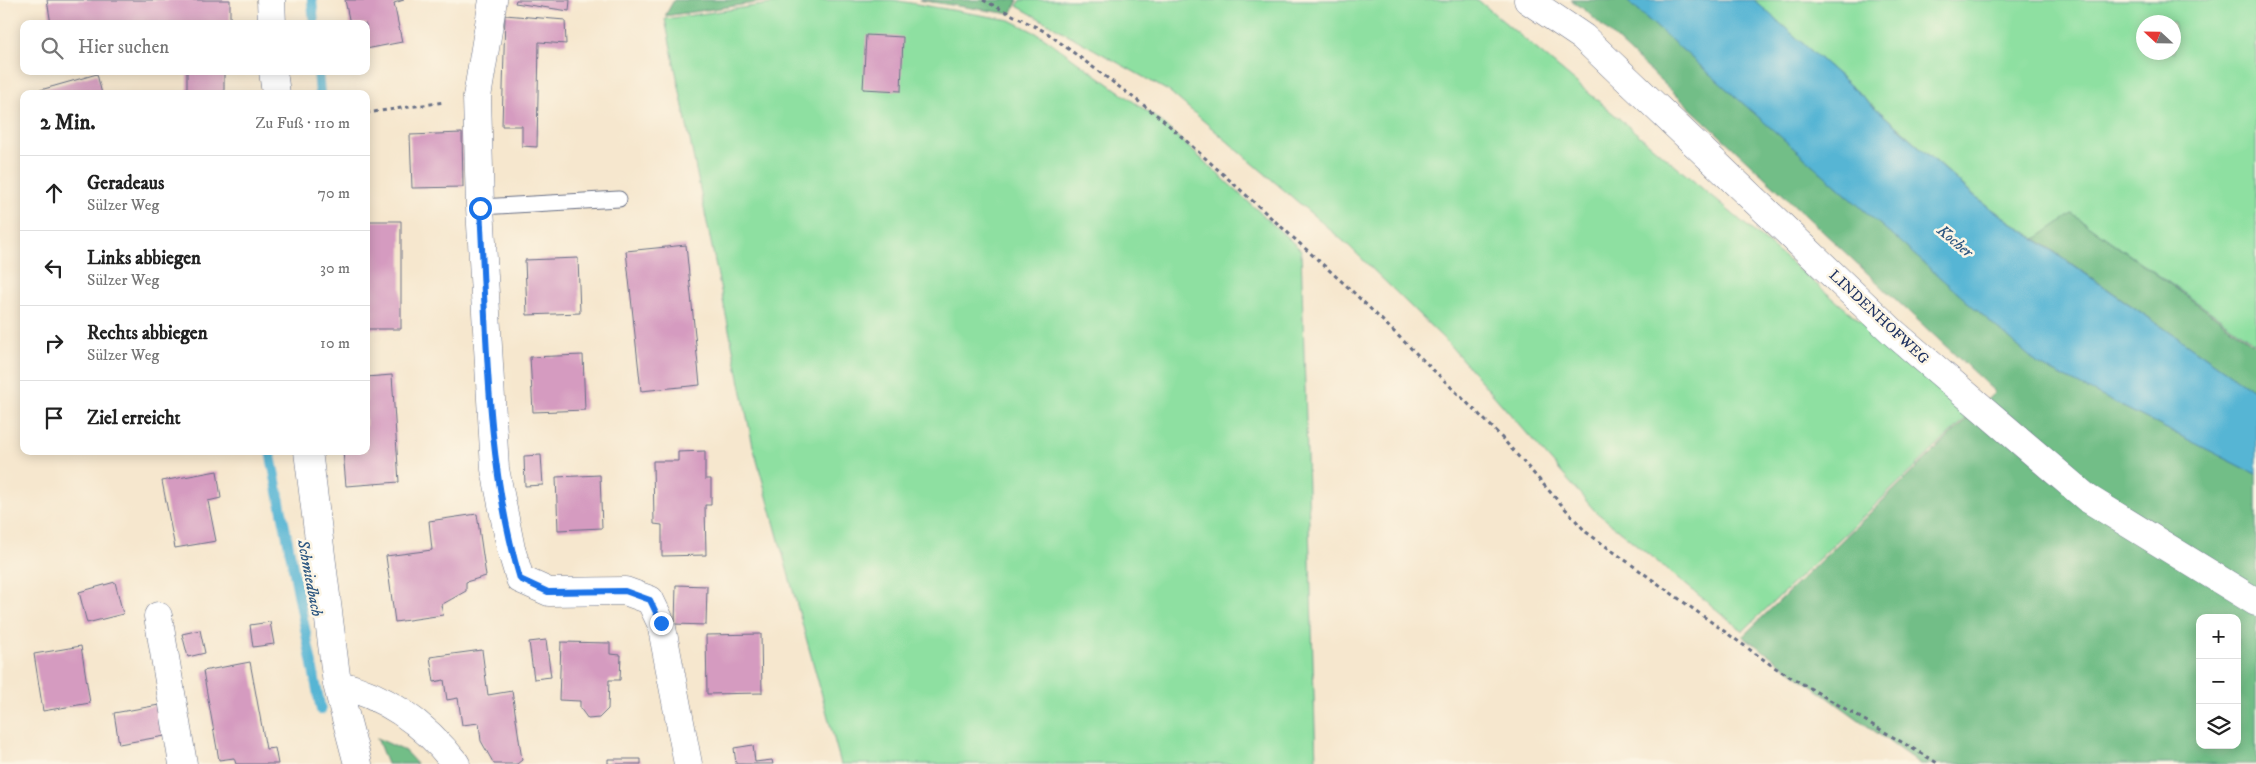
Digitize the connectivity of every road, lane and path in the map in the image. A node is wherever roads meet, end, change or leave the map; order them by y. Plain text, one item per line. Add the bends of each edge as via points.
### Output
1 (271, 0) edge
2 (493, 0) edge
3 (983, 0) edge
4 (1528, 0) edge
5 (272, 20) edge
6 (274, 75) edge
7 (276, 90) edge
8 (477, 97) junction
9 (370, 112) edge
10 (619, 198) dead end
11 (480, 208) junction
12 (308, 455) edge
13 (2256, 602) edge
14 (158, 616) dead end
15 (337, 684) junction
16 (183, 764) edge
17 (356, 764) edge
18 (456, 764) edge
19 (688, 764) edge
20 (1939, 764) edge

1 - 5 street
2 - 8 street
3 - 20 path via 1046,32 1162,119 1350,289 1493,428 1586,532 1774,667
4 - 13 street, LINDENHOFWEG via 1583,37 1894,333 2087,498
6 - 7 street
8 - 9 path
8 - 11 street
10 - 11 lane
11 - 19 street via 495,470 520,579 548,592 625,591 650,600 661,623
12 - 15 street
14 - 16 street
15 - 17 street
15 - 18 street via 360,689 389,702 441,745

